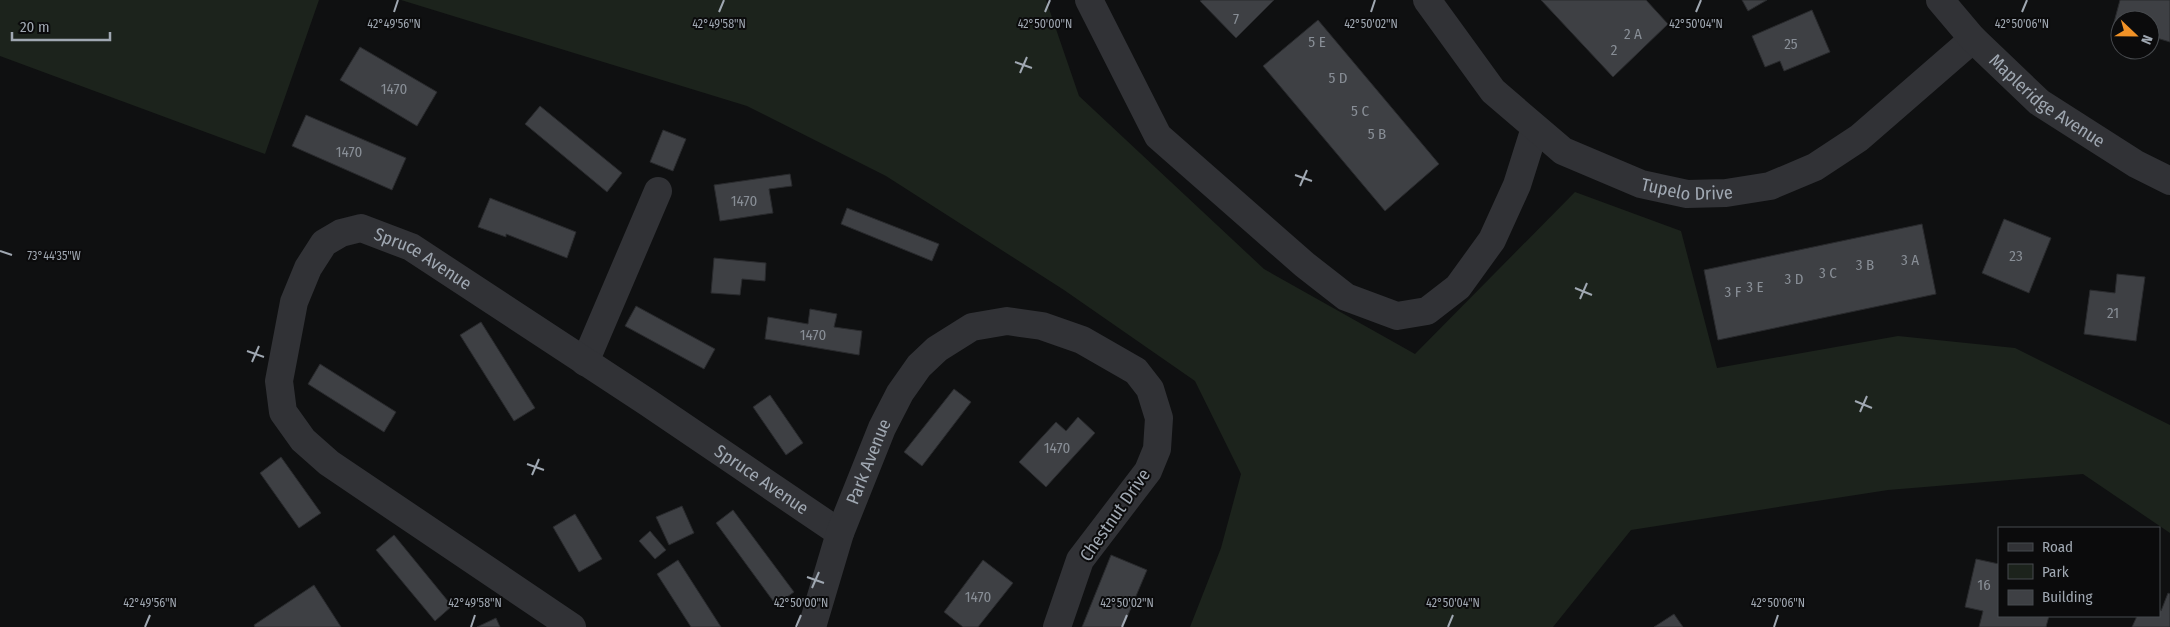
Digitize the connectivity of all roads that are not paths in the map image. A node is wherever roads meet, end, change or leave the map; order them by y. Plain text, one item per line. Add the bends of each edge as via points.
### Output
1 (1089, 0) edge
2 (1427, 0) edge
3 (1940, 0) edge
4 (1973, 39) junction
5 (1536, 128) junction
6 (2170, 181) edge
7 (658, 190) dead end
8 (972, 327) joint
9 (585, 362) junction
10 (840, 533) junction
11 (572, 627) edge
12 (812, 627) edge
13 (1057, 627) edge

1 - 5 street via 1158,136 1346,297 1397,316 1427,311 1458,287 1492,240 1517,185
2 - 5 street, Tupelo Drive via 1493,92
3 - 4 street, Mapleridge Avenue
4 - 5 street, Tupelo Drive via 1859,138 1815,167 1770,186 1726,193 1687,194 1641,184 1562,151
4 - 6 street, Mapleridge Avenue via 2038,102 2136,164
7 - 9 street
8 - 10 street, Park Avenue via 937,349 919,366 900,392
8 - 13 street, Chestnut Drive via 1007,321 1042,326 1082,340 1136,371 1150,389 1159,418 1157,449 1148,470 1080,560
9 - 10 street, Spruce Avenue
9 - 11 street, Spruce Avenue via 410,247 361,228 341,233 324,243 308,268 294,302 279,381 283,412 303,440 329,462
10 - 12 street, Park Avenue

